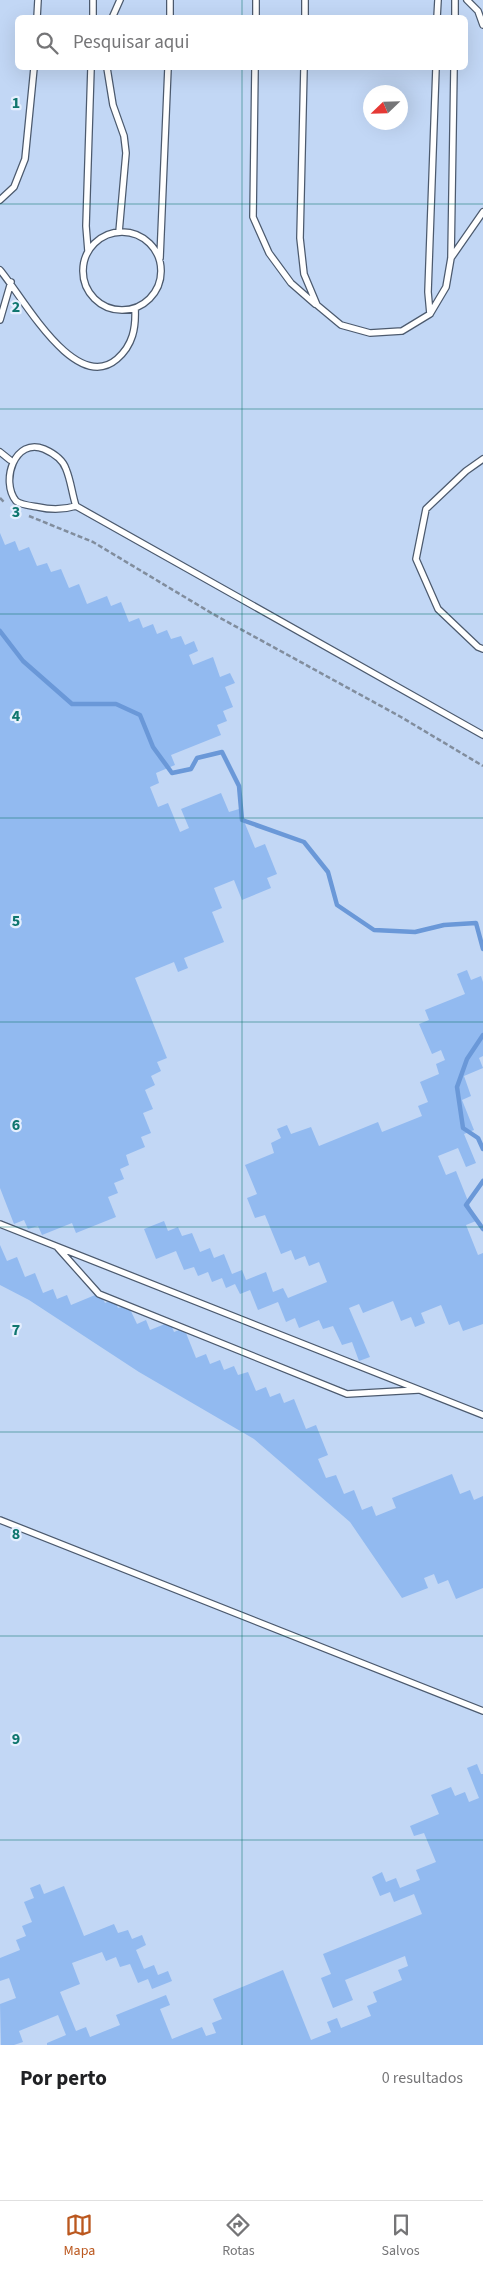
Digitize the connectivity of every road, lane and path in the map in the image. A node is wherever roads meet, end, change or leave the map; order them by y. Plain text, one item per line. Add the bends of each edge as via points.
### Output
1 (38, 0) edge
2 (93, 0) edge
3 (120, 0) edge
4 (170, 0) edge
5 (256, 0) edge
6 (305, 0) edge
7 (438, 0) edge
8 (456, 0) edge
9 (467, 0) edge
10 (37, 15) edge
11 (93, 15) edge
12 (113, 15) edge
13 (170, 15) edge
14 (256, 15) edge
15 (305, 15) edge
16 (437, 15) edge
17 (455, 15) edge
18 (483, 25) edge
19 (34, 70) edge
20 (91, 70) edge
21 (107, 70) edge
22 (168, 70) edge
23 (255, 70) edge
24 (304, 70) edge
25 (436, 70) edge
26 (454, 70) edge
27 (0, 200) edge
28 (483, 212) edge
29 (119, 232) junction
30 (88, 251) junction
31 (451, 258) junction
32 (160, 262) junction
33 (0, 270) edge
34 (10, 282) junction
35 (317, 305) junction
36 (135, 308) junction
37 (430, 314) junction
38 (0, 320) edge
39 (0, 452) edge
40 (483, 458) edge
41 (10, 460) junction
42 (0, 498) edge
43 (76, 506) junction
44 (10, 507) dead end
45 (24, 514) dead end
46 (483, 649) edge
47 (483, 735) edge
48 (483, 766) edge
49 (0, 1224) edge
50 (56, 1246) junction
51 (420, 1390) junction
52 (483, 1415) edge
53 (0, 1520) edge
54 (483, 1711) edge

1 - 10 lane
2 - 11 lane
3 - 12 lane
4 - 13 lane
5 - 14 lane
6 - 15 lane
7 - 16 lane
8 - 17 lane
9 - 18 lane via 478,11
19 - 27 lane via 24,159 14,186
20 - 30 lane
21 - 29 lane via 126,153
22 - 32 lane
23 - 35 lane via 253,217 269,253 291,283
24 - 35 lane via 300,238 304,274
25 - 37 lane via 428,292
26 - 31 lane
28 - 31 lane
29 - 30 lane via 101,237
29 - 32 lane via 129,232 146,240
30 - 36 lane via 83,278 91,296 107,307
31 - 37 lane via 446,287
32 - 36 lane via 157,289
33 - 34 lane
34 - 36 lane via 69,358 88,368 108,367 125,352 136,328
34 - 38 lane
35 - 37 lane via 341,325 370,333 402,331
39 - 41 lane
40 - 46 lane via 426,509 416,559 438,609
41 - 43 lane via 4,471 7,489 16,501 48,509
41 - 43 lane via 22,450 38,446 54,453 66,468
42 - 44 path
43 - 47 lane
45 - 48 path via 93,542 213,614
49 - 50 lane
50 - 51 lane
50 - 51 lane via 99,1294 348,1394
51 - 52 lane
53 - 54 lane

